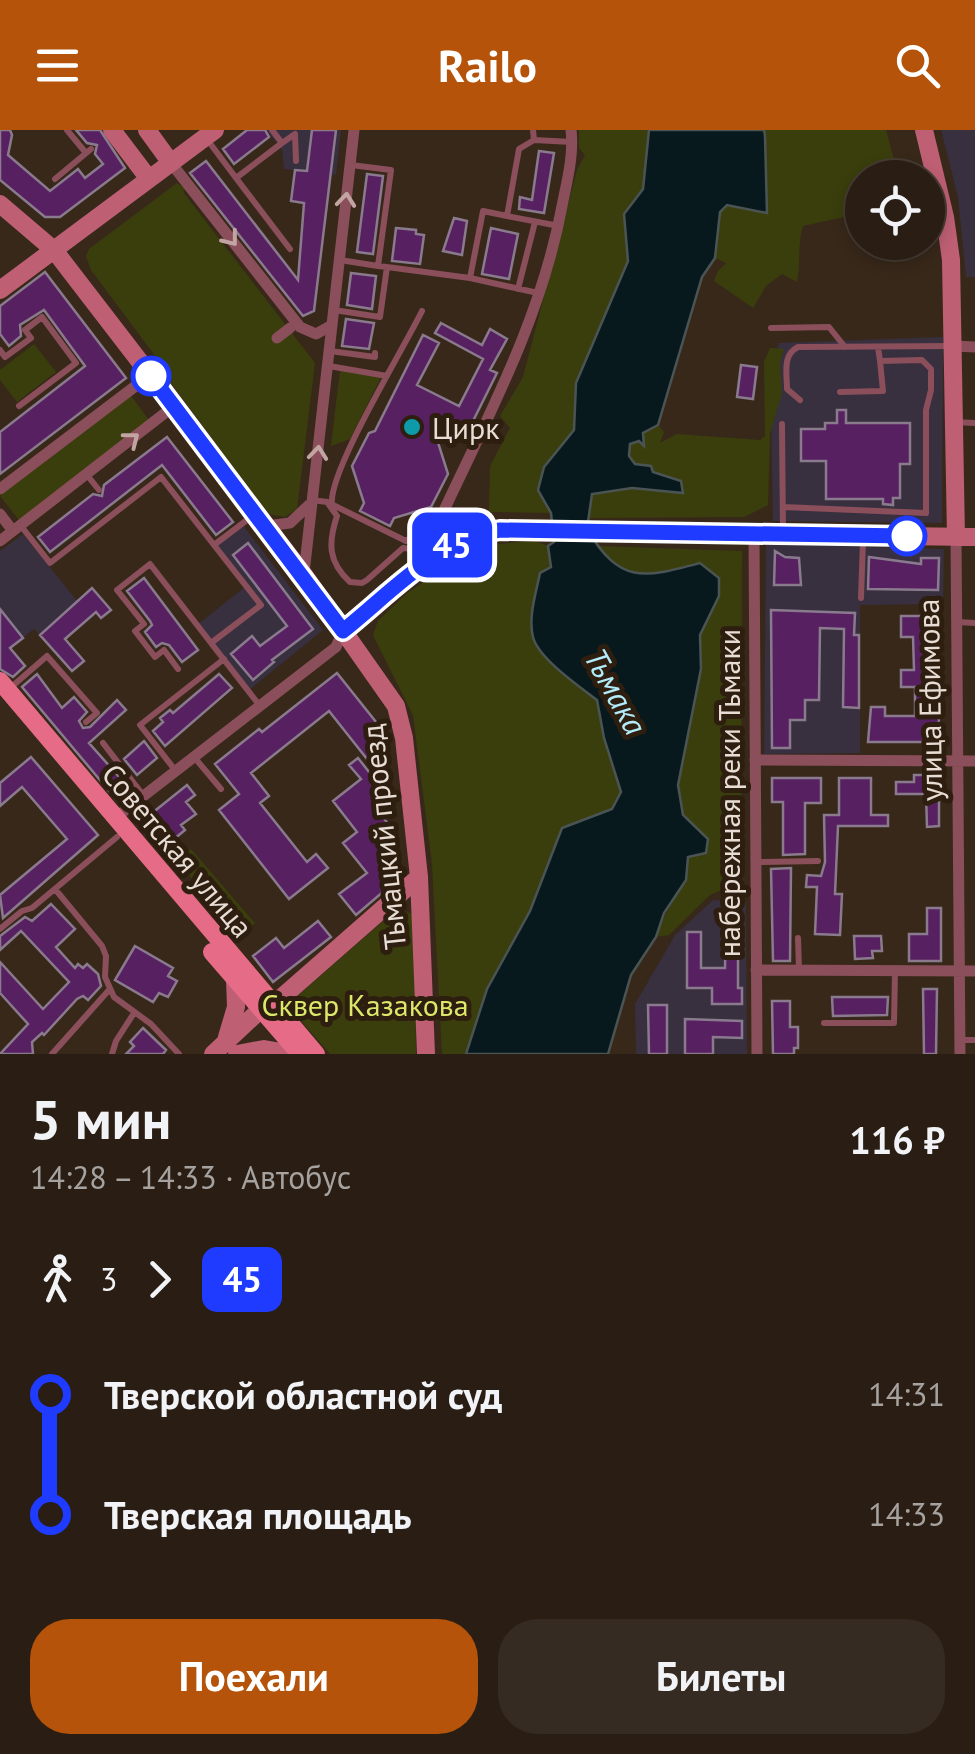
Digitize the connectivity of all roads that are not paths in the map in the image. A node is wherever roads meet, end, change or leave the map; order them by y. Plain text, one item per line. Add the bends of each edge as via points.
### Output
1 (67, 130) edge
2 (147, 130) edge
3 (272, 130) edge
4 (354, 130) edge
5 (533, 130) edge
6 (924, 130) edge
7 (110, 133) edge
8 (210, 134) edge
9 (571, 136) edge
10 (534, 140) junction
11 (282, 143) junction
12 (296, 161) dead end
13 (171, 162) junction
14 (350, 164) junction
15 (236, 178) junction
16 (54, 179) dead end
17 (149, 179) junction
18 (0, 204) edge
19 (506, 216) junction
20 (536, 222) junction
21 (559, 226) junction
22 (290, 249) dead end
23 (54, 250) junction
24 (339, 260) junction
25 (382, 267) junction
26 (470, 278) junction
27 (3, 283) edge
28 (518, 289) junction
29 (541, 294) junction
30 (334, 310) junction
31 (422, 311) dead end
32 (332, 325) junction
33 (290, 328) dead end
34 (771, 328) dead end
35 (277, 338) dead end
36 (878, 346) junction
37 (954, 346) junction
38 (975, 346) edge
39 (845, 347) junction
40 (0, 350) edge
41 (329, 351) junction
42 (375, 352) dead end
43 (880, 360) junction
44 (328, 366) junction
45 (150, 375) junction
46 (387, 376) junction
47 (840, 392) dead end
48 (800, 400) dead end
49 (20, 406) dead end
50 (174, 406) junction
51 (953, 422) junction
52 (975, 422) edge
53 (782, 424) dead end
54 (87, 474) junction
55 (0, 489) edge
56 (99, 490) dead end
57 (312, 500) junction
58 (329, 503) junction
59 (783, 507) junction
60 (0, 514) edge
61 (261, 519) junction
62 (440, 519) junction
63 (17, 528) junction
64 (754, 532) junction
65 (782, 533) junction
66 (863, 535) junction
67 (470, 537) junction
68 (956, 537) junction
69 (975, 537) edge
70 (0, 541) edge
71 (214, 545) junction
72 (424, 564) junction
73 (304, 576) junction
74 (320, 598) junction
75 (861, 598) dead end
76 (372, 608) junction
77 (956, 622) junction
78 (975, 623) edge
79 (343, 631) junction
80 (211, 644) junction
81 (224, 660) junction
82 (178, 669) dead end
83 (3, 690) edge
84 (260, 706) junction
85 (86, 722) dead end
86 (103, 743) dead end
87 (194, 757) junction
88 (755, 760) junction
89 (958, 762) junction
90 (975, 762) edge
91 (176, 771) junction
92 (221, 790) dead end
93 (144, 796) junction
94 (113, 827) junction
95 (818, 861) dead end
96 (756, 862) junction
97 (419, 878) junction
98 (55, 889) junction
99 (391, 902) junction
100 (422, 914) junction
101 (0, 929) edge
102 (798, 938) dead end
103 (799, 969) junction
104 (756, 970) junction
105 (895, 970) junction
106 (975, 970) edge
107 (959, 972) junction
108 (234, 979) junction
109 (110, 990) junction
110 (267, 1010) junction
111 (134, 1014) junction
112 (824, 1023) dead end
113 (975, 1040) edge
114 (960, 1047) edge
115 (225, 1052) edge
116 (52, 1054) edge
117 (112, 1054) edge
118 (179, 1054) edge
119 (296, 1054) edge
120 (316, 1054) edge
121 (426, 1054) edge
122 (756, 1054) edge

1 - 16 lane via 89,151
2 - 13 street
3 - 11 lane
4 - 14 street
5 - 10 lane
6 - 37 street via 951,260
7 - 17 street
8 - 13 street
8 - 15 lane
9 - 10 lane
9 - 21 street
10 - 19 lane via 520,150
11 - 12 lane via 295,134
11 - 15 lane
13 - 17 street
13 -> 32 street via 300,328 313,334
24 -> 14 street
14 - 25 lane via 391,170
15 - 22 lane
17 - 23 street
18 - 23 street, Тьмацкий проезд
19 - 20 lane
19 - 26 lane via 482,210
20 - 21 lane
20 - 28 lane
21 - 29 street
23 - 27 street
23 - 45 street, Тьмацкий проезд
24 - 25 lane
24 - 30 street
25 - 26 lane
25 - 30 lane via 380,317
26 - 28 lane
28 - 29 lane
29 - 62 street
30 - 32 street
31 - 46 lane
32 - 41 street
33 - 35 street
34 - 39 lane via 829,327
36 - 37 lane
36 - 39 lane
36 - 43 lane
37 - 38 street
37 - 51 street, улица Ефимова
39 - 48 lane via 798,347 788,354 787,389
40 - 49 lane via 5,357 31,338 25,330 42,318 76,363
41 - 42 lane
41 - 44 street
43 - 47 lane via 882,391
43 - 59 lane via 922,360 931,368 926,512
44 - 46 lane
57 -> 44 street
45 - 50 street, Тьмацкий проезд
45 - 55 street
46 - 58 lane
54 -> 50 street
50 - 61 street, Тьмацкий проезд
51 - 52 lane
51 - 68 street, улица Ефимова
53 - 59 lane
54 - 56 lane
54 - 63 street
57 - 58 lane
57 - 61 street via 294,521
57 - 73 street
58 - 62 lane via 406,540
58 - 72 lane via 337,516 331,554 350,582 367,580 403,548
59 - 65 lane
60 - 63 street
61 - 71 lane
61 - 73 street, Тьмацкий проезд
62 - 67 lane via 461,520
63 - 70 street
63 - 71 lane via 50,563 161,477
64 - 65 street
64 - 67 street via 520,529
64 - 88 street, набережная реки Тьмаки
65 - 66 street
66 - 68 street
66 - 75 lane
67 - 72 street
68 - 69 street
68 - 77 street, улица Ефимова
71 - 80 lane via 261,605
72 - 76 street
73 - 74 street, Тьмацкий проезд
74 - 76 street via 347,610
74 - 79 street, Тьмацкий проезд
76 - 79 street
77 - 78 lane
77 - 89 street, улица Ефимова
79 - 84 street via 336,647
79 - 97 street, Тьмацкий проезд via 399,715
80 - 81 lane
80 - 82 lane via 150,564 138,572 117,590 144,624 135,631 155,657 164,650
81 - 84 lane
81 - 91 lane via 140,725
83 - 85 lane via 46,656 96,713
83 - 94 main road, Советская улица
84 - 87 street
86 - 93 lane
87 - 91 street
87 - 92 lane
88 - 89 street
88 - 96 street, набережная реки Тьмаки
89 - 90 street
89 - 107 street, улица Ефимова
91 - 93 street
93 - 94 street
94 - 98 lane
94 - 108 main road, Советская улица
94 - 110 main road, Советская улица
95 - 96 lane
96 - 104 street, набережная реки Тьмаки
97 - 99 street
97 - 100 street, Тьмацкий проезд
98 - 101 lane
98 - 109 lane via 102,946
99 - 100 street via 411,903
99 - 110 street
100 - 121 street, Тьмацкий проезд
102 - 103 lane
103 - 104 street
103 - 105 street
104 - 122 street, набережная реки Тьмаки
105 - 107 street
105 - 112 lane via 894,1023
106 - 107 street
107 - 114 street, улица Ефимова
108 - 110 main road, Советская улица
108 - 115 street
109 - 111 lane
109 - 116 lane
110 - 115 street
110 - 119 main road, Советская улица
110 - 120 main road, Советская улица
111 - 117 lane
111 - 118 lane
113 - 114 lane
115 - 119 street

